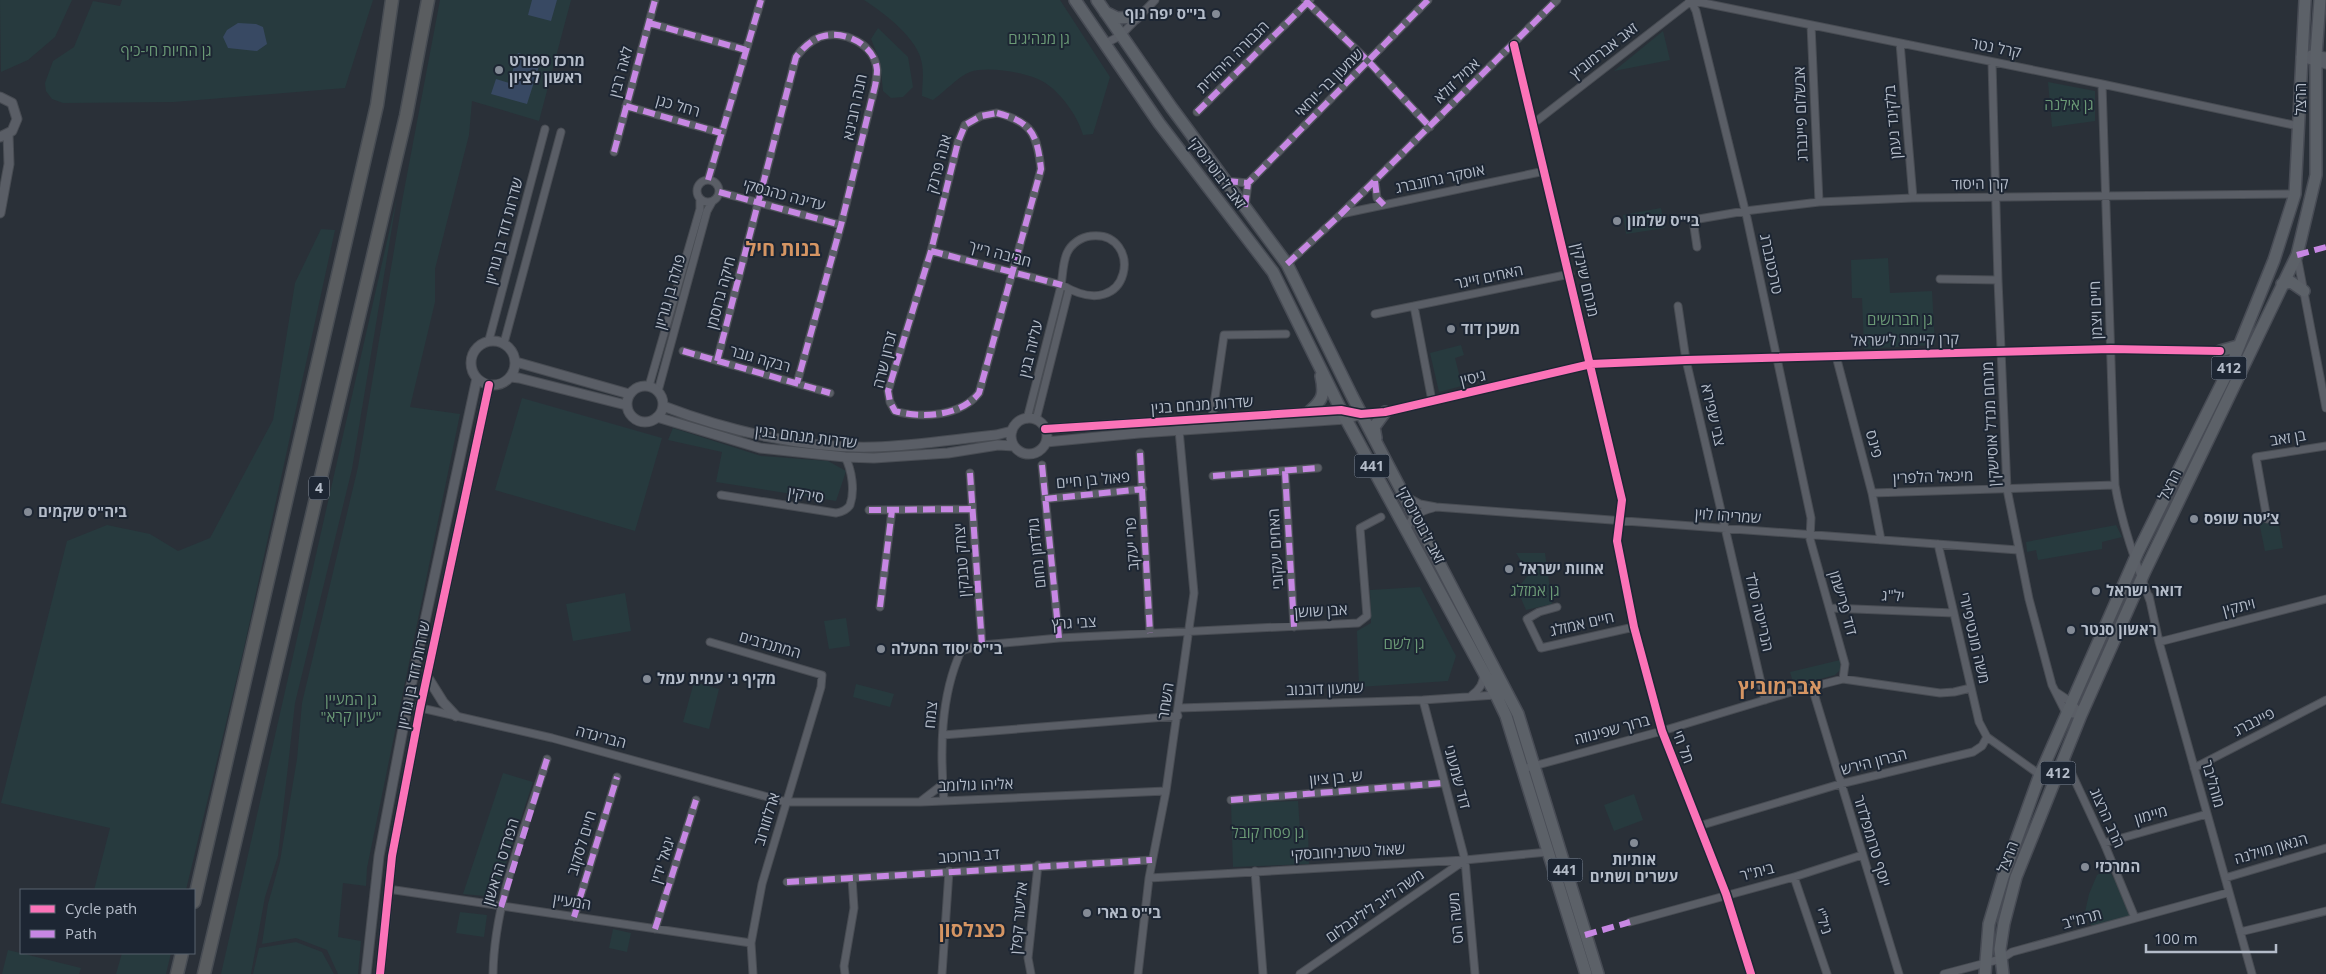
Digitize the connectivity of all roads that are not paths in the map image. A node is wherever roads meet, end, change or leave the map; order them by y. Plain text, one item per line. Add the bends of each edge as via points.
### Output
1 (392, 0) edge
2 (428, 0) edge
3 (655, 0) edge
4 (761, 0) edge
5 (1075, 0) edge
6 (1097, 0) edge
7 (1155, 0) edge
8 (1428, 0) edge
9 (1557, 0) edge
10 (1690, 0) edge
11 (2305, 0) edge
12 (2320, 0) edge
13 (1307, 1) edge
14 (1105, 12) junction
15 (1138, 16) junction
16 (649, 23) junction
17 (1811, 25) junction
18 (1119, 33) junction
19 (1900, 43) junction
20 (1104, 44) junction
21 (1514, 45) junction
22 (746, 50) junction
23 (2301, 57) junction
24 (2321, 60) edge
25 (1369, 62) junction
26 (1992, 62) junction
27 (2102, 84) junction
28 (0, 97) edge
29 (626, 106) junction
30 (1197, 112) dead end
31 (1534, 123) junction
32 (2298, 126) junction
33 (1430, 127) junction
34 (545, 129) dead end
35 (561, 132) dead end
36 (721, 133) junction
37 (4, 136) edge
38 (614, 152) dead end
39 (1545, 171) junction
40 (708, 180) junction
41 (1375, 181) junction
42 (1226, 182) junction
43 (1248, 183) junction
44 (720, 192) junction
45 (2295, 194) junction
46 (2106, 195) junction
47 (1913, 198) junction
48 (1997, 198) junction
49 (700, 200) junction
50 (712, 202) junction
51 (1819, 202) junction
52 (759, 203) junction
53 (1384, 205) junction
54 (1245, 207) junction
55 (1745, 211) junction
56 (0, 213) edge
57 (1341, 214) junction
58 (841, 224) junction
59 (1698, 246) dead end
60 (931, 251) junction
61 (2297, 255) junction
62 (1286, 264) junction
63 (1012, 272) junction
64 (1570, 274) junction
65 (1940, 279) dead end
66 (1998, 280) junction
67 (2282, 284) junction
68 (1062, 285) junction
69 (1069, 290) junction
70 (2304, 291) junction
71 (1414, 306) junction
72 (1678, 306) dead end
73 (1375, 314) dead end
74 (1286, 334) dead end
75 (489, 340) junction
76 (504, 343) junction
77 (2238, 346) junction
78 (2111, 349) junction
79 (682, 351) dead end
80 (2220, 351) junction
81 (2001, 352) junction
82 (1836, 356) junction
83 (1777, 357) junction
84 (1686, 360) junction
85 (717, 361) junction
86 (2233, 361) junction
87 (516, 362) junction
88 (1317, 362) junction
89 (1591, 364) junction
90 (511, 377) junction
91 (477, 378) junction
92 (797, 383) junction
93 (489, 385) junction
94 (649, 386) junction
95 (658, 391) junction
96 (830, 393) dead end
97 (629, 394) junction
98 (1432, 401) junction
99 (626, 405) junction
100 (663, 406) junction
101 (2326, 408) edge
102 (1310, 411) junction
103 (1385, 412) junction
104 (1343, 414) junction
105 (1361, 414) junction
106 (657, 417) junction
107 (1212, 418) junction
108 (1031, 420) junction
109 (1045, 429) junction
110 (1179, 430) junction
111 (1012, 431) junction
112 (1046, 442) junction
113 (1376, 442) junction
114 (1014, 446) junction
115 (2326, 446) edge
116 (1140, 453) dead end
117 (845, 458) junction
118 (862, 458) junction
119 (1042, 465) dead end
120 (1318, 468) dead end
121 (852, 470) junction
122 (1285, 471) junction
123 (970, 473) dead end
124 (1214, 476) dead end
125 (2115, 485) junction
126 (2007, 488) junction
127 (1143, 490) junction
128 (1872, 493) junction
129 (721, 495) dead end
130 (1405, 495) junction
131 (1045, 499) junction
132 (1436, 507) junction
133 (958, 509) junction
134 (972, 509) junction
135 (869, 510) dead end
136 (892, 510) junction
137 (1415, 515) junction
138 (1381, 517) dead end
139 (2267, 519) dead end
140 (973, 521) junction
141 (1619, 522) junction
142 (1726, 529) junction
143 (1407, 530) junction
144 (2127, 533) junction
145 (1810, 535) junction
146 (2146, 536) junction
147 (1882, 540) junction
148 (1938, 544) junction
149 (2018, 550) junction
150 (2136, 556) junction
151 (2144, 575) junction
152 (2326, 599) edge
153 (880, 606) dead end
154 (1557, 607) dead end
155 (1830, 608) junction
156 (1954, 613) junction
157 (1294, 627) junction
158 (1634, 627) junction
159 (1190, 631) junction
160 (1150, 633) junction
161 (1060, 638) junction
162 (710, 642) dead end
163 (2159, 642) junction
164 (982, 645) junction
165 (961, 651) joint
166 (1484, 673) junction
167 (822, 675) joint
168 (428, 678) junction
169 (1843, 679) junction
170 (1812, 688) junction
171 (1971, 688) junction
172 (2055, 690) junction
173 (1472, 696) junction
174 (1496, 696) junction
175 (1422, 700) junction
176 (1765, 700) junction
177 (2326, 700) edge
178 (2071, 702) junction
179 (408, 706) junction
180 (1179, 708) junction
181 (420, 709) junction
182 (2066, 713) junction
183 (2081, 715) junction
184 (456, 716) junction
185 (1178, 716) junction
186 (1662, 731) junction
187 (943, 735) junction
188 (1987, 737) junction
189 (2064, 757) junction
190 (547, 759) dead end
191 (1529, 768) junction
192 (2194, 768) junction
193 (617, 777) dead end
194 (2039, 777) junction
195 (1444, 783) junction
196 (942, 784) junction
197 (1840, 784) junction
198 (1166, 792) junction
199 (696, 800) dead end
200 (1231, 800) dead end
201 (944, 801) junction
202 (786, 802) junction
203 (921, 802) junction
204 (2207, 814) junction
205 (1699, 826) junction
206 (2104, 843) junction
207 (2326, 848) edge
208 (1548, 852) junction
209 (1862, 855) junction
210 (1152, 860) junction
211 (1465, 860) junction
212 (1038, 865) junction
213 (949, 871) junction
214 (1255, 871) junction
215 (1794, 877) junction
216 (852, 878) junction
217 (1149, 878) junction
218 (2225, 878) junction
219 (787, 882) dead end
220 (388, 889) junction
221 (2227, 893) junction
222 (1726, 894) junction
223 (195, 898) edge
224 (501, 907) junction
225 (2326, 911) edge
226 (574, 917) junction
227 (2135, 918) junction
228 (1630, 922) dead end
229 (655, 929) junction
230 (2240, 932) junction
231 (751, 943) junction
232 (2001, 959) junction
233 (1984, 968) edge
234 (204, 974) edge
235 (366, 974) edge
236 (380, 974) edge
237 (493, 974) edge
238 (753, 974) edge
239 (845, 974) edge
240 (942, 974) edge
241 (1031, 974) edge
242 (1138, 974) edge
243 (1263, 974) edge
244 (1300, 974) edge
245 (1475, 974) edge
246 (1586, 974) edge
247 (1598, 974) edge
248 (1751, 974) edge
249 (1827, 974) edge
250 (1899, 974) edge
251 (1944, 974) edge
252 (2003, 974) edge
253 (2252, 974) edge

1 - 223 highway, 4 via 377,104
2 - 234 highway, 4 via 406,116
3 - 16 street, לאה רבין
4 - 22 street
5 - 20 main road, זאב ז'בוטינסקי / 441
6 - 14 main road, זאב ז'בוטינסקי / 441
7 - 15 street
8 - 25 street, שמעון בר-יוחאי
9 - 21 street, אמיל זולא
10 - 17 street, קרל נטר
10 - 31 street, זאב אברמוביץ
10 - 55 street, טרכטנברג via 1696,11
11 - 23 main road, הרצל / 412
12 - 24 main road, הרצל / 412
13 - 25 street
13 - 30 street, הגבורה היהודית
14 - 15 main road via 1117,18
14 - 18 main road, זאב ז'בוטינסקי / 441
15 - 18 street
16 - 22 street
16 - 29 street, לאה רבין
17 - 19 street, קרל נטר
17 - 51 street, אבשלום פיינברג
18 - 20 street
18 - 42 main road, זאב ז'בוטינסקי / 441
19 - 26 street, קרל נטר
19 - 47 street, בלקינד נעמן
20 - 88 main road, זאב ז'בוטינסקי / 441 via 1273,272
21 - 31 street, מנחם שינקין
21 - 33 street, אמיל זולא
22 - 36 street
23 - 24 street
23 - 32 main road, הרצל / 412
24 - 61 main road, הרצל / 412 via 2316,175
25 - 33 street
25 - 43 street, שמעון בר-יוחאי
26 - 27 street, קרל נטר
26 - 48 street, מנחם מנדל אוסישקין
27 - 32 street, קרל נטר
27 - 46 street, חיים ויצמן
28 - 37 street via 12,103 17,114 16,124
29 - 36 street, רחל כגן
29 - 38 street, לאה רבין
31 - 39 street, מנחם שינקין
32 - 45 main road, הרצל / 412
33 - 41 street, אמיל זולא
34 - 75 street, שדרות דוד בן גוריון
35 - 76 street, שדרות דוד בן גוריון
36 - 40 street
37 - 56 street via 9,164
39 - 53 street, אוסקר גרוזנברג
39 - 64 street, מנחם שינקין
40 - 44 street via 718,185
40 - 49 street via 701,182 697,189
41 - 53 street via 1377,198
41 - 57 street, אמיל זולא
42 - 43 street
42 - 54 main road, זאב ז'בוטינסקי / 441
43 - 54 street
44 - 50 street
44 - 52 street, עדינה כהנסקי
45 - 46 street, קרן היסוד
45 - 77 main road, הרצל / 412 via 2274,260
46 - 48 street, קרן היסוד
46 - 78 street, חיים ויצמן
47 - 48 street, קרן היסוד
47 - 51 street, קרן היסוד
48 - 66 street, מנחם מנדל אוסישקין
49 - 50 street
49 - 94 street, פולה בן גוריון
50 - 95 street, פולה בן גוריון
51 - 55 street, קרן היסוד
52 - 58 street, עדינה כהנסקי
52 - 58 street, חנה רובינא via 796,57 819,37 836,34 857,40 868,50 877,69
52 - 85 street, חיקה גרוסמן
53 - 57 street, אוסקר גרוזנברג
54 - 62 main road, זאב ז'בוטינסקי / 441
55 - 59 street, קרן היסוד via 1694,220
55 - 83 street, טרכטנברג
57 - 62 street, אמיל זולא
58 - 92 street, חנה רובינא
60 - 63 street, חביבה רייך
60 - 63 street, אנה פרנק via 965,124 997,113 1016,118 1028,126 1035,136 1041,169
60 - 63 street, זכרון שרה via 888,391 895,411 905,414 926,416 973,401 979,393
61 - 67 main road, הרצל / 412
61 - 70 street
62 - 105 main road, זאב ז'בוטינסקי / 441
63 - 68 street, חביבה רייך
64 - 71 street, האחים זייגר
64 - 89 street, מנחם שינקין
65 - 66 street
66 - 81 street, מנחם מנדל אוסישקין
67 - 70 main road via 2291,282
67 - 151 main road, הרצל / 412
68 - 69 street, עליזה בגין
68 - 69 street, עליזה בגין via 1067,253 1080,239 1100,236 1117,245 1124,260 1124,272 1115,288 1099,296
68 - 108 street, עליזה בגין
69 - 108 street, עליזה בגין
70 - 101 street
71 - 73 street, האחים זייגר
71 - 98 street
72 - 84 street, צבי שפירא
74 - 107 street via 1224,335
75 - 76 street
75 - 91 street via 472,354 471,369
76 - 87 street via 514,354
77 - 80 main road
77 - 86 main road, הרצל / 412
78 - 80 street, קרן קיימת לישראל
78 - 81 street, קרן קיימת לישראל
78 - 125 street, חיים ויצמן
79 - 85 street, רבקה גובר
80 - 86 main road
81 - 82 street, קרן קיימת לישראל
81 - 126 street, מנחם מנדל אוסישקין
82 - 83 street, קרן קיימת לישראל
82 - 128 street, פינס
83 - 84 street, קרן קיימת לישראל
83 - 145 street, טרכטנברג via 1811,518
84 - 89 street, קרן קיימת לישראל
84 - 142 street, צבי שפירא
85 - 92 street, רבקה גובר
86 - 146 main road, הרצל / 412
87 - 90 street
87 - 97 street
88 - 102 main road via 1323,390 1320,402
88 - 104 main road, זאב ז'בוטינסקי / 441
89 - 98 street, גיסין
89 - 141 street, מנחם שינקין via 1622,500
90 - 93 street via 497,385
90 - 99 street
91 - 93 street
91 - 179 street, שדרות דוד בן גוריון
92 - 96 street, רבקה גובר
93 - 168 street, שדרות דוד בן גוריון
94 - 95 street
94 - 97 street via 637,387
95 - 100 street
97 - 99 street
98 - 103 street, גיסין
99 - 106 street via 631,416 641,422
100 - 106 street
100 - 111 street, שדרות מנחם בגין via 761,436 840,446 875,447
102 - 104 street, שדרות מנחם בגין
102 - 107 street, שדרות מנחם בגין
103 - 105 street, גיסין
103 - 113 main road via 1374,427
104 - 105 street, שדרות מנחם בגין
104 - 110 street, שדרות מנחם בגין
104 - 143 main road, זאב ז'בוטינסקי / 441
105 - 113 main road, זאב ז'בוטינסקי / 441
106 - 117 street, שדרות מנחם בגין via 760,448
107 - 109 street, שדרות מנחם בגין
108 - 109 street
108 - 111 street via 1018,423
109 - 112 street
110 - 112 street, שדרות מנחם בגין
110 - 159 street, השחר via 1194,593
111 - 114 street
112 - 114 street via 1042,449 1032,454
113 - 130 main road, זאב ז'בוטינסקי / 441
114 - 118 street, שדרות מנחם בגין
115 - 139 street, בן זאב via 2256,457
116 - 127 street, פרי יעקב
117 - 118 street, שדרות מנחם בגין
117 - 121 street
118 - 121 street
119 - 131 street, גולדמן נחום
120 - 122 street
121 - 129 street, סירקין via 850,506 836,513
122 - 124 street
122 - 157 street, האחים יעקובי
123 - 134 street, יצחק טבנקין
125 - 126 street, מיכאל הלפרין
125 - 144 street, חיים ויצמן
126 - 128 street, מיכאל הלפרין
126 - 149 street, מנחם מנדל אוסישקין
127 - 131 street, פאול בן חיים
127 - 160 street, פרי יעקב
128 - 147 street, פינס
130 - 132 street, שמריהו לוין via 1420,504
130 - 137 main road, זאב ז'בוטינסקי / 441
131 - 161 street, גולדמן נחום
132 - 137 street, שמריהו לוין
132 - 141 street, שמריהו לוין
133 - 134 street
133 - 136 street
133 - 140 street
134 - 140 street, יצחק טבנקין
135 - 136 street
136 - 153 street
137 - 143 street
137 - 191 main road, זאב ז'בוטינסקי / 441 via 1518,714
138 - 157 street, אבן שושן via 1360,528 1367,616 1358,623
140 - 164 street, יצחק טבנקין
141 - 142 street, שמריהו לוין
141 - 158 street, תל חי via 1617,541
142 - 145 street, שמריהו לוין
142 - 176 street, הנרייטה סולד
143 - 166 main road, זאב ז'בוטינסקי / 441
144 - 146 street via 2138,539
144 - 150 street, חיים ויצמן
145 - 147 street, שמריהו לוין
145 - 155 street, דוד פרישמן
146 - 150 main road, הרצל / 412
147 - 148 street, שמריהו לוין
148 - 149 street, שמריהו לוין
148 - 156 street, משה מונטיפיורי
149 - 172 street, מנחם מנדל אוסישקין
150 - 151 street, חיים ויצמן
150 - 178 main road, הרצל / 412
151 - 163 street, מוהליבר
151 - 183 main road, הרצל / 412
152 - 163 street, ויתקין
154 - 158 street, חיים אמזלג via 1527,619 1541,648
155 - 156 street, יל"ג
155 - 169 street, דוד פרישמן via 1846,664
156 - 171 street, משה מונטיפיורי
157 - 159 street, אבן שושן
158 - 186 street, תל חי
159 - 160 street, צבי גרץ
159 - 180 street, השחר
160 - 161 street, צבי גרץ
161 - 164 street, צבי גרץ
162 - 167 street, המתנדבים
163 - 192 street, מוהליבר
164 - 165 street, צבי גרץ
165 - 187 street, צמח via 951,672
166 - 173 street via 1480,689
166 - 174 main road, זאב ז'בוטינסקי / 441
167 - 202 street, ארלוזורוב
168 - 181 street, שדרות דוד בן גוריון
168 - 184 street
169 - 170 street, ברוך שפינוזה
169 - 171 street, ברוך שפינוזה via 1940,693
170 - 176 street, ברוך שפינוזה
170 - 197 street, יוסף טרומפלדור
171 - 188 street, משה מונטיפיורי via 1979,722
172 - 178 street
172 - 182 street, מנחם מנדל אוסישקין
173 - 174 street, שמעון דובנוב
173 - 175 street, שמעון דובנוב
174 - 191 main road, זאב ז'בוטינסקי / 441
175 - 180 street, שמעון דובנוב
175 - 195 street, דוד שמעוני
176 - 186 street, ברוך שפינוזה
177 - 192 street, פיינברג
178 - 182 main road, הרצל / 412
178 - 183 street
179 - 181 street, הבריגדה
179 - 235 street, שדרות דוד בן גוריון via 379,856
180 - 185 street, השחר
181 - 184 street, הבריגדה
181 - 220 street, שדרות דוד בן גוריון
182 - 183 street
182 - 194 main road, הרצל / 412
183 - 189 main road, הרצל / 412
184 - 202 street, הבריגדה via 552,738
185 - 187 street
185 - 198 street, השחר
186 - 191 street, ברוך שפינוזה
186 - 205 street, תל חי
187 - 196 street, צמח
188 - 194 street
188 - 197 street, הברון הירש via 1973,752
189 - 206 street, הרב הרצוג
189 - 232 main road, הרצל / 412 via 2016,877 2004,922
190 - 224 street, הפרדס הראשון
191 - 208 main road, זאב ז'בוטינסקי / 441
191 - 247 main road, זאב ז'בוטינסקי / 441
192 - 204 street, מוהליבר
193 - 226 street, חיים לסקוב
194 - 233 main road, הרצל / 412 via 1989,924
195 - 200 street, ש. בן ציון
195 - 211 street, דוד שמעוני
196 - 201 street, צמח
196 - 203 street
197 - 205 street, הברון הירש
197 - 209 street, יוסף טרומפלדור
198 - 201 street, אליהו גולומב
198 - 210 street, השחר
199 - 229 street, יגאל ידין
201 - 203 street, אליהו גולומב
202 - 203 street, אליהו גולומב
202 - 231 street, ארלוזורוב via 762,884
204 - 206 street, מיימון
204 - 218 street, מוהליבר
205 - 222 street, תל חי
206 - 227 street, הרב הרצוג
207 - 218 street, הגאון מוילנה
208 - 211 street, שאול טשרניחובסקי
208 - 246 main road, זאב ז'בוטינסקי / 441
209 - 215 street, בית"ר
209 - 250 street, יוסף טרומפלדור
210 - 212 street, דב בורוכוב
210 - 217 street, השחר
211 - 214 street, שאול טשרניחובסקי
211 - 244 street, משה לייב לילינבלום
211 - 245 street, משה הס
212 - 213 street, דב בורוכוב
212 - 241 street, אליעזר קפלן via 1028,958
213 - 216 street, דב בורוכוב
213 - 240 street
214 - 217 street, שאול טשרניחובסקי
214 - 243 street
215 - 222 street, בית"ר
215 - 249 street, ניל"י
216 - 219 street, דב בורוכוב
216 - 239 street via 854,908
217 - 242 street, השחר
218 - 221 street, מוהליבר
220 - 224 street, המעיין
220 - 236 street, שדרות דוד בן גוריון
221 - 227 street, תרמ"ב
221 - 230 street, מוהליבר
222 - 228 street, בית"ר
222 - 248 street, תל חי
224 - 226 street, המעיין
224 - 237 street, הפרדס הראשון via 493,950
225 - 230 street
226 - 229 street, המעיין
227 - 232 street, תרמ"ב via 2012,952
229 - 231 street, המעיין
230 - 253 street, מוהליבר
231 - 238 street, ארלוזורוב
232 - 233 street, תרמ"ב
232 - 252 main road, הרצל / 412
233 - 251 street, תרמ"ב

